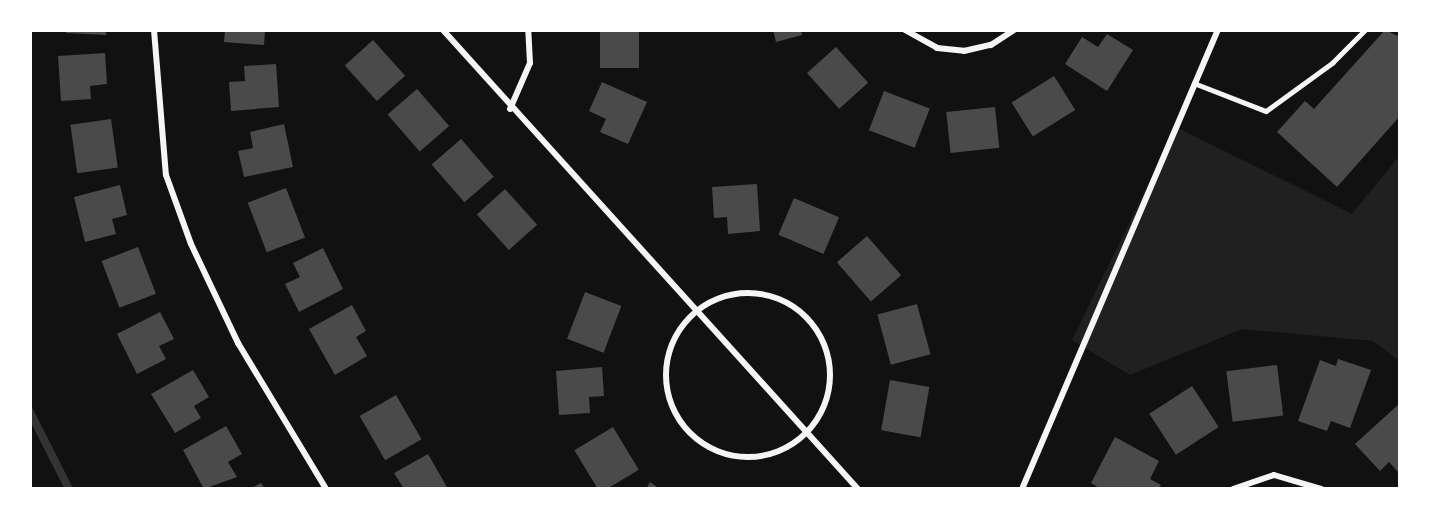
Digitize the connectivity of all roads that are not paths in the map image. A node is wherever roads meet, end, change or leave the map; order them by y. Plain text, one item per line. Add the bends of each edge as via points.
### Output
1 (154, 30) edge
2 (443, 30) edge
3 (528, 30) edge
4 (905, 30) edge
5 (1014, 30) edge
6 (1218, 30) edge
7 (1365, 30) edge
8 (1194, 82) junction
9 (510, 109) junction
10 (694, 313) junction
11 (805, 435) junction
12 (326, 489) edge
13 (858, 489) edge
14 (1022, 489) edge
15 (1233, 489) edge
16 (1322, 489) edge

1 - 12 street via 166,175 191,244 237,343
2 - 9 street
3 - 9 street via 530,63
4 - 5 street via 937,48 964,51 991,45
6 - 8 street
7 - 8 lane via 1332,63 1266,111
8 - 14 street
9 - 10 street
10 - 11 street
10 - 11 street via 718,298 764,295 799,310 818,331 829,357 830,385 822,412
10 - 11 street via 668,358 669,392 687,431 732,456 783,450
11 - 13 street
15 - 16 street via 1274,475

